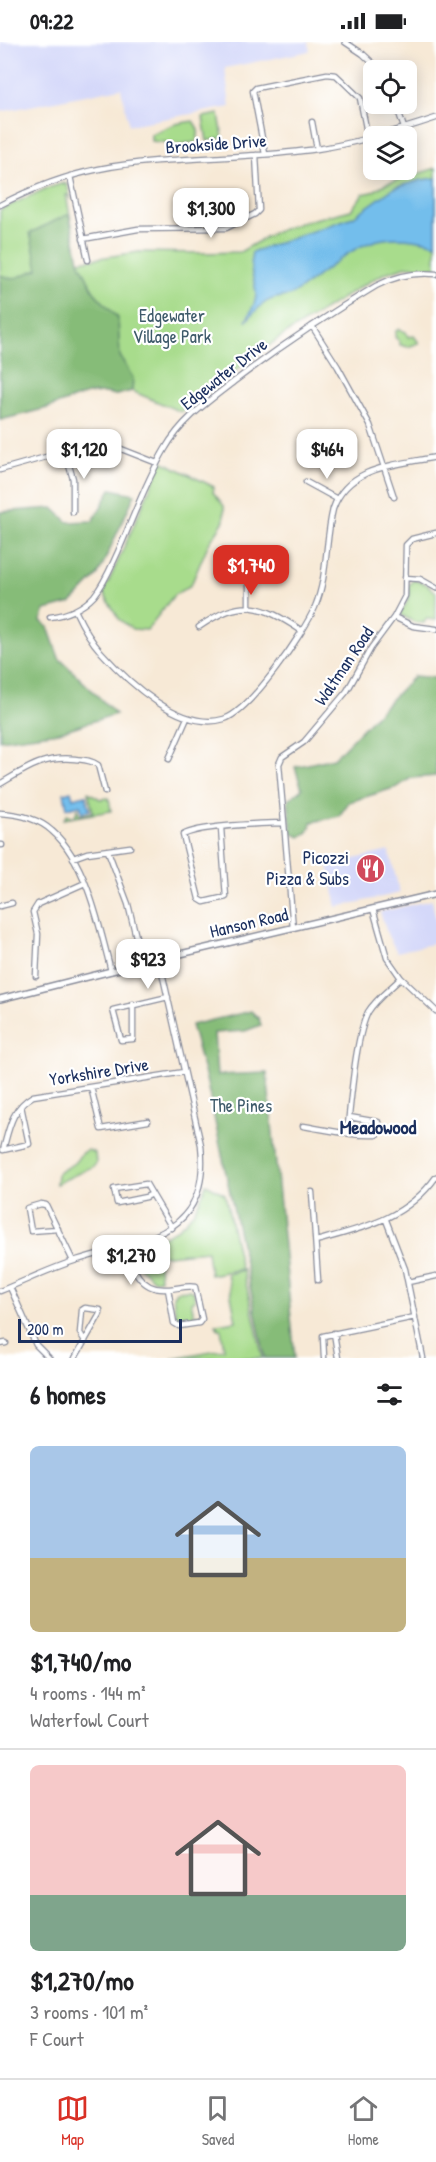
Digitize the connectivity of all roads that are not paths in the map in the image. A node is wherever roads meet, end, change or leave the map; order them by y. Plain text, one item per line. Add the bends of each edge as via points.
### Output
1 (345, 42) edge
2 (369, 60) edge
3 (436, 118) edge
4 (312, 122) dead end
5 (366, 126) edge
6 (410, 126) edge
7 (363, 139) edge
8 (317, 149) junction
9 (265, 154) junction
10 (256, 155) junction
11 (70, 176) junction
12 (0, 205) edge
13 (83, 239) junction
14 (88, 260) dead end
15 (436, 274) edge
16 (312, 326) junction
17 (65, 452) junction
18 (436, 457) edge
19 (157, 463) junction
20 (385, 467) junction
21 (0, 470) edge
22 (306, 482) dead end
23 (394, 497) dead end
24 (337, 499) junction
25 (73, 512) dead end
26 (436, 533) edge
27 (249, 558) dead end
28 (405, 578) junction
29 (436, 588) edge
30 (249, 607) junction
31 (75, 610) junction
32 (50, 617) dead end
33 (394, 617) junction
34 (200, 627) dead end
35 (436, 628) edge
36 (302, 631) junction
37 (187, 718) junction
38 (169, 759) dead end
39 (0, 784) edge
40 (105, 792) dead end
41 (0, 813) edge
42 (284, 823) junction
43 (221, 828) junction
44 (130, 847) dead end
45 (108, 851) junction
46 (73, 858) junction
47 (85, 883) junction
48 (436, 894) edge
49 (12, 903) dead end
50 (0, 906) edge
51 (374, 909) junction
52 (293, 928) junction
53 (139, 949) dead end
54 (159, 959) junction
55 (111, 971) junction
56 (36, 976) dead end
57 (401, 978) junction
58 (168, 997) junction
59 (0, 999) edge
60 (134, 1004) junction
61 (436, 1011) edge
62 (184, 1072) junction
63 (91, 1087) junction
64 (21, 1106) junction
65 (349, 1117) junction
66 (148, 1120) dead end
67 (303, 1126) dead end
68 (347, 1133) junction
69 (436, 1177) edge
70 (312, 1192) dead end
71 (152, 1194) junction
72 (386, 1220) junction
73 (172, 1227) junction
74 (58, 1229) junction
75 (316, 1241) junction
76 (126, 1246) junction
77 (73, 1261) junction
78 (436, 1276) edge
79 (318, 1280) dead end
80 (408, 1282) junction
81 (10, 1287) junction
82 (168, 1289) junction
83 (0, 1291) edge
84 (415, 1317) junction
85 (334, 1333) junction
86 (85, 1341) junction
87 (49, 1358) edge
88 (75, 1358) edge
89 (324, 1358) edge
90 (338, 1358) edge
91 (423, 1358) edge

1 - 2 street
3 - 6 street, Brookside Drive
4 - 8 street
5 - 9 street via 360,98 336,75 256,88 253,91
7 - 8 street, Brookside Drive
8 - 9 street, Brookside Drive
9 - 10 street, Brookside Drive
10 - 11 street, Brookside Drive via 117,166
10 - 13 street via 259,210 229,227 138,229
11 - 12 street, Brookside Drive
11 - 13 street
13 - 14 street
15 - 16 street, Edgewater Drive via 388,280
16 - 19 street, Edgewater Drive via 195,412 169,441
16 - 20 street via 360,405
17 - 19 street via 102,444
17 - 21 street
17 - 25 street via 73,479
18 - 20 street
19 - 31 street, Edgewater Drive via 105,581 92,598
20 - 23 street
20 - 24 street via 359,475
22 - 24 street
24 - 36 street via 320,594
26 - 28 street, Waltman Road via 406,544
27 - 30 street
28 - 29 street via 420,579
28 - 33 street, Waltman Road via 405,596
30 - 34 street via 227,611
30 - 36 street via 272,612
31 - 32 street, Edgewater Drive
31 - 37 street via 111,663 141,689
33 - 35 street via 408,625
33 - 42 street, Waltman Road via 347,691 304,742 280,760
36 - 37 street via 240,711 213,721
37 - 38 street
39 - 40 street via 34,764 68,758 91,760 98,765
41 - 46 street via 27,817 48,827
42 - 43 street
42 - 52 street, Waltman Road
43 - 43 street via 183,835 199,899 204,902 226,897
44 - 45 street
45 - 46 street
45 - 53 street via 128,904
46 - 47 street
47 - 55 street
47 - 56 street via 34,908 38,934
48 - 51 street, Hanson Road
49 - 50 street
51 - 52 street, Hanson Road
51 - 57 street via 385,953
52 - 54 street, Hanson Road
54 - 55 street, Hanson Road
54 - 58 street
55 - 59 street, Hanson Road
57 - 61 street
57 - 65 street via 366,1017
58 - 60 street
58 - 62 street
60 - 60 street via 113,1010 123,1041 132,1039
62 - 63 street, Yorkshire Drive
62 - 73 street via 203,1167 191,1208
63 - 64 street, Yorkshire Drive via 33,1096
63 - 66 street via 101,1129
64 - 64 street via 12,1116 3,1150 29,1144
65 - 68 street
65 - 68 street via 378,1122 378,1133
67 - 68 street
69 - 72 street via 418,1198
70 - 75 street
71 - 71 street via 146,1184 114,1189 117,1203
71 - 73 street
72 - 75 street
72 - 80 street
73 - 76 street
74 - 74 street via 46,1205 27,1208 31,1231
74 - 77 street
75 - 79 street
76 - 77 street
76 - 82 street via 139,1278 155,1288
77 - 81 street
78 - 80 street
80 - 84 street
81 - 83 street
81 - 87 street via 36,1345
82 - 82 street via 195,1287 202,1318 199,1323 174,1323
84 - 85 street
84 - 91 street
85 - 89 street via 322,1336
85 - 90 street
86 - 86 street via 100,1314 100,1310 82,1310 80,1333
86 - 88 street

